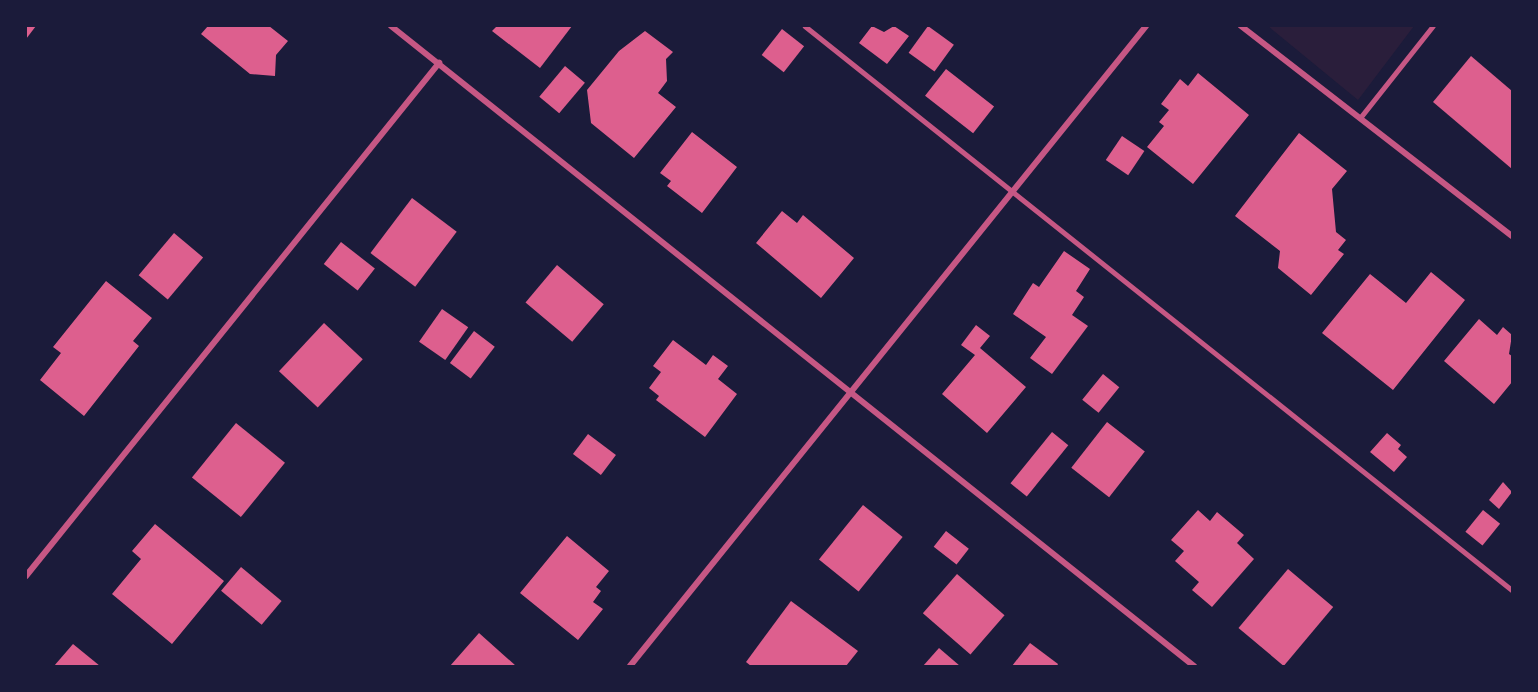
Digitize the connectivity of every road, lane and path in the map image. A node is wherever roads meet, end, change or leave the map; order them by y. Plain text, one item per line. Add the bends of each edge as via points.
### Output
1 (391, 26) edge
2 (805, 26) edge
3 (1146, 26) edge
4 (1241, 26) edge
5 (1433, 26) edge
6 (439, 63) junction
7 (1360, 118) junction
8 (1011, 192) junction
9 (1512, 237) edge
10 (847, 393) junction
11 (26, 576) edge
12 (1512, 590) edge
13 (630, 666) edge
14 (1194, 666) edge

1 - 6 street
2 - 8 lane
3 - 8 street
4 - 7 street
5 - 7 lane
6 - 10 street
6 - 11 street
7 - 9 street
8 - 10 street
8 - 12 lane
10 - 13 street
10 - 14 street

